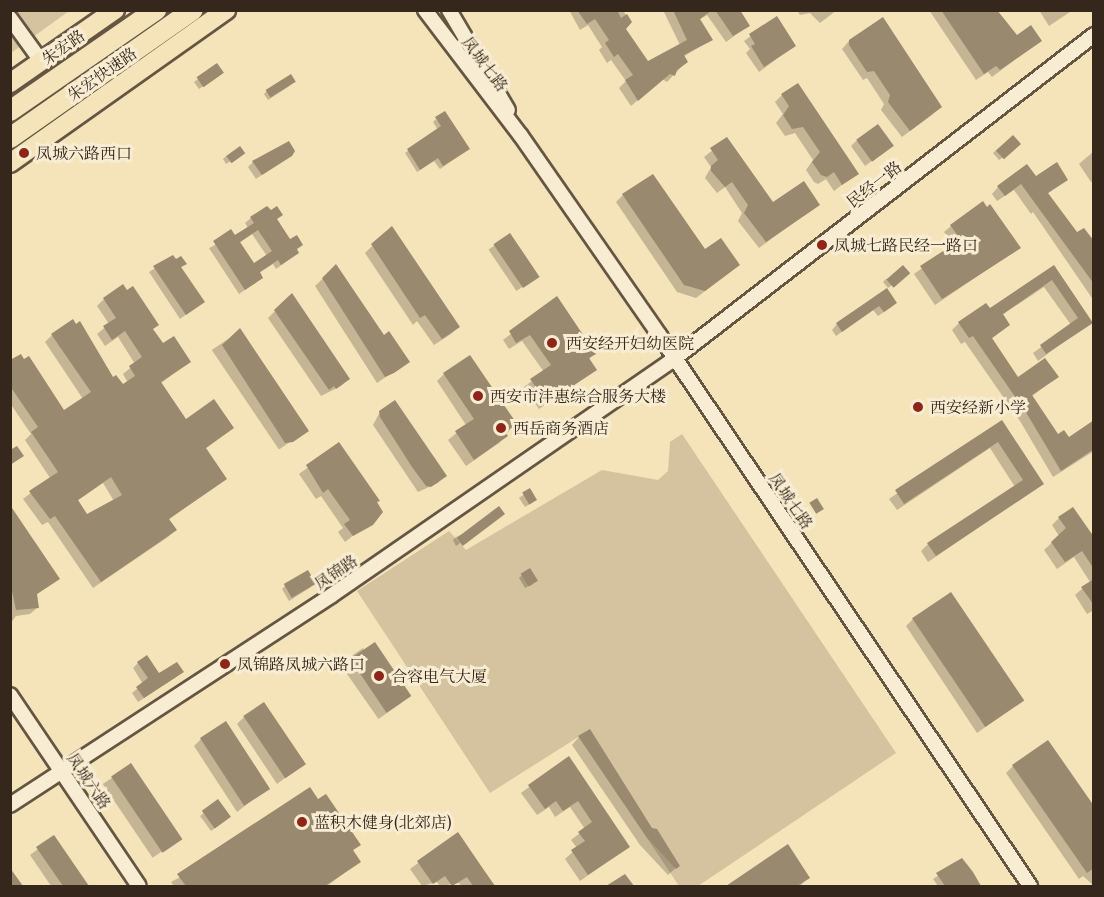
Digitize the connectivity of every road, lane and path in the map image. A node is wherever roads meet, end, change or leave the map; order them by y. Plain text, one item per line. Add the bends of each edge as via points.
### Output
1 (115, 10) edge
2 (156, 10) edge
3 (193, 10) edge
4 (226, 10) edge
5 (425, 10) edge
6 (449, 10) edge
7 (10, 18) edge
8 (1094, 35) edge
9 (41, 62) junction
10 (10, 83) edge
11 (10, 111) edge
12 (521, 136) junction
13 (10, 138) edge
14 (10, 163) edge
15 (675, 358) junction
16 (10, 695) edge
17 (61, 770) junction
18 (10, 805) edge
19 (139, 886) edge
20 (1030, 886) edge

1 - 9 main road, 朱宏路
2 - 11 highway, 朱宏快速路
3 - 13 highway, 朱宏快速路
4 - 14 main road
5 - 12 street, 凤城七路
6 - 12 street, 凤城七路
7 - 9 street
8 - 15 street, 民经一路
9 - 10 main road, 朱宏路
12 - 15 street, 凤城七路
15 - 17 street, 凤锦路 via 332,595
15 - 20 street, 凤城七路
16 - 17 street, 凤城六路
17 - 18 street, 凤锦路
17 - 19 street, 凤城六路

